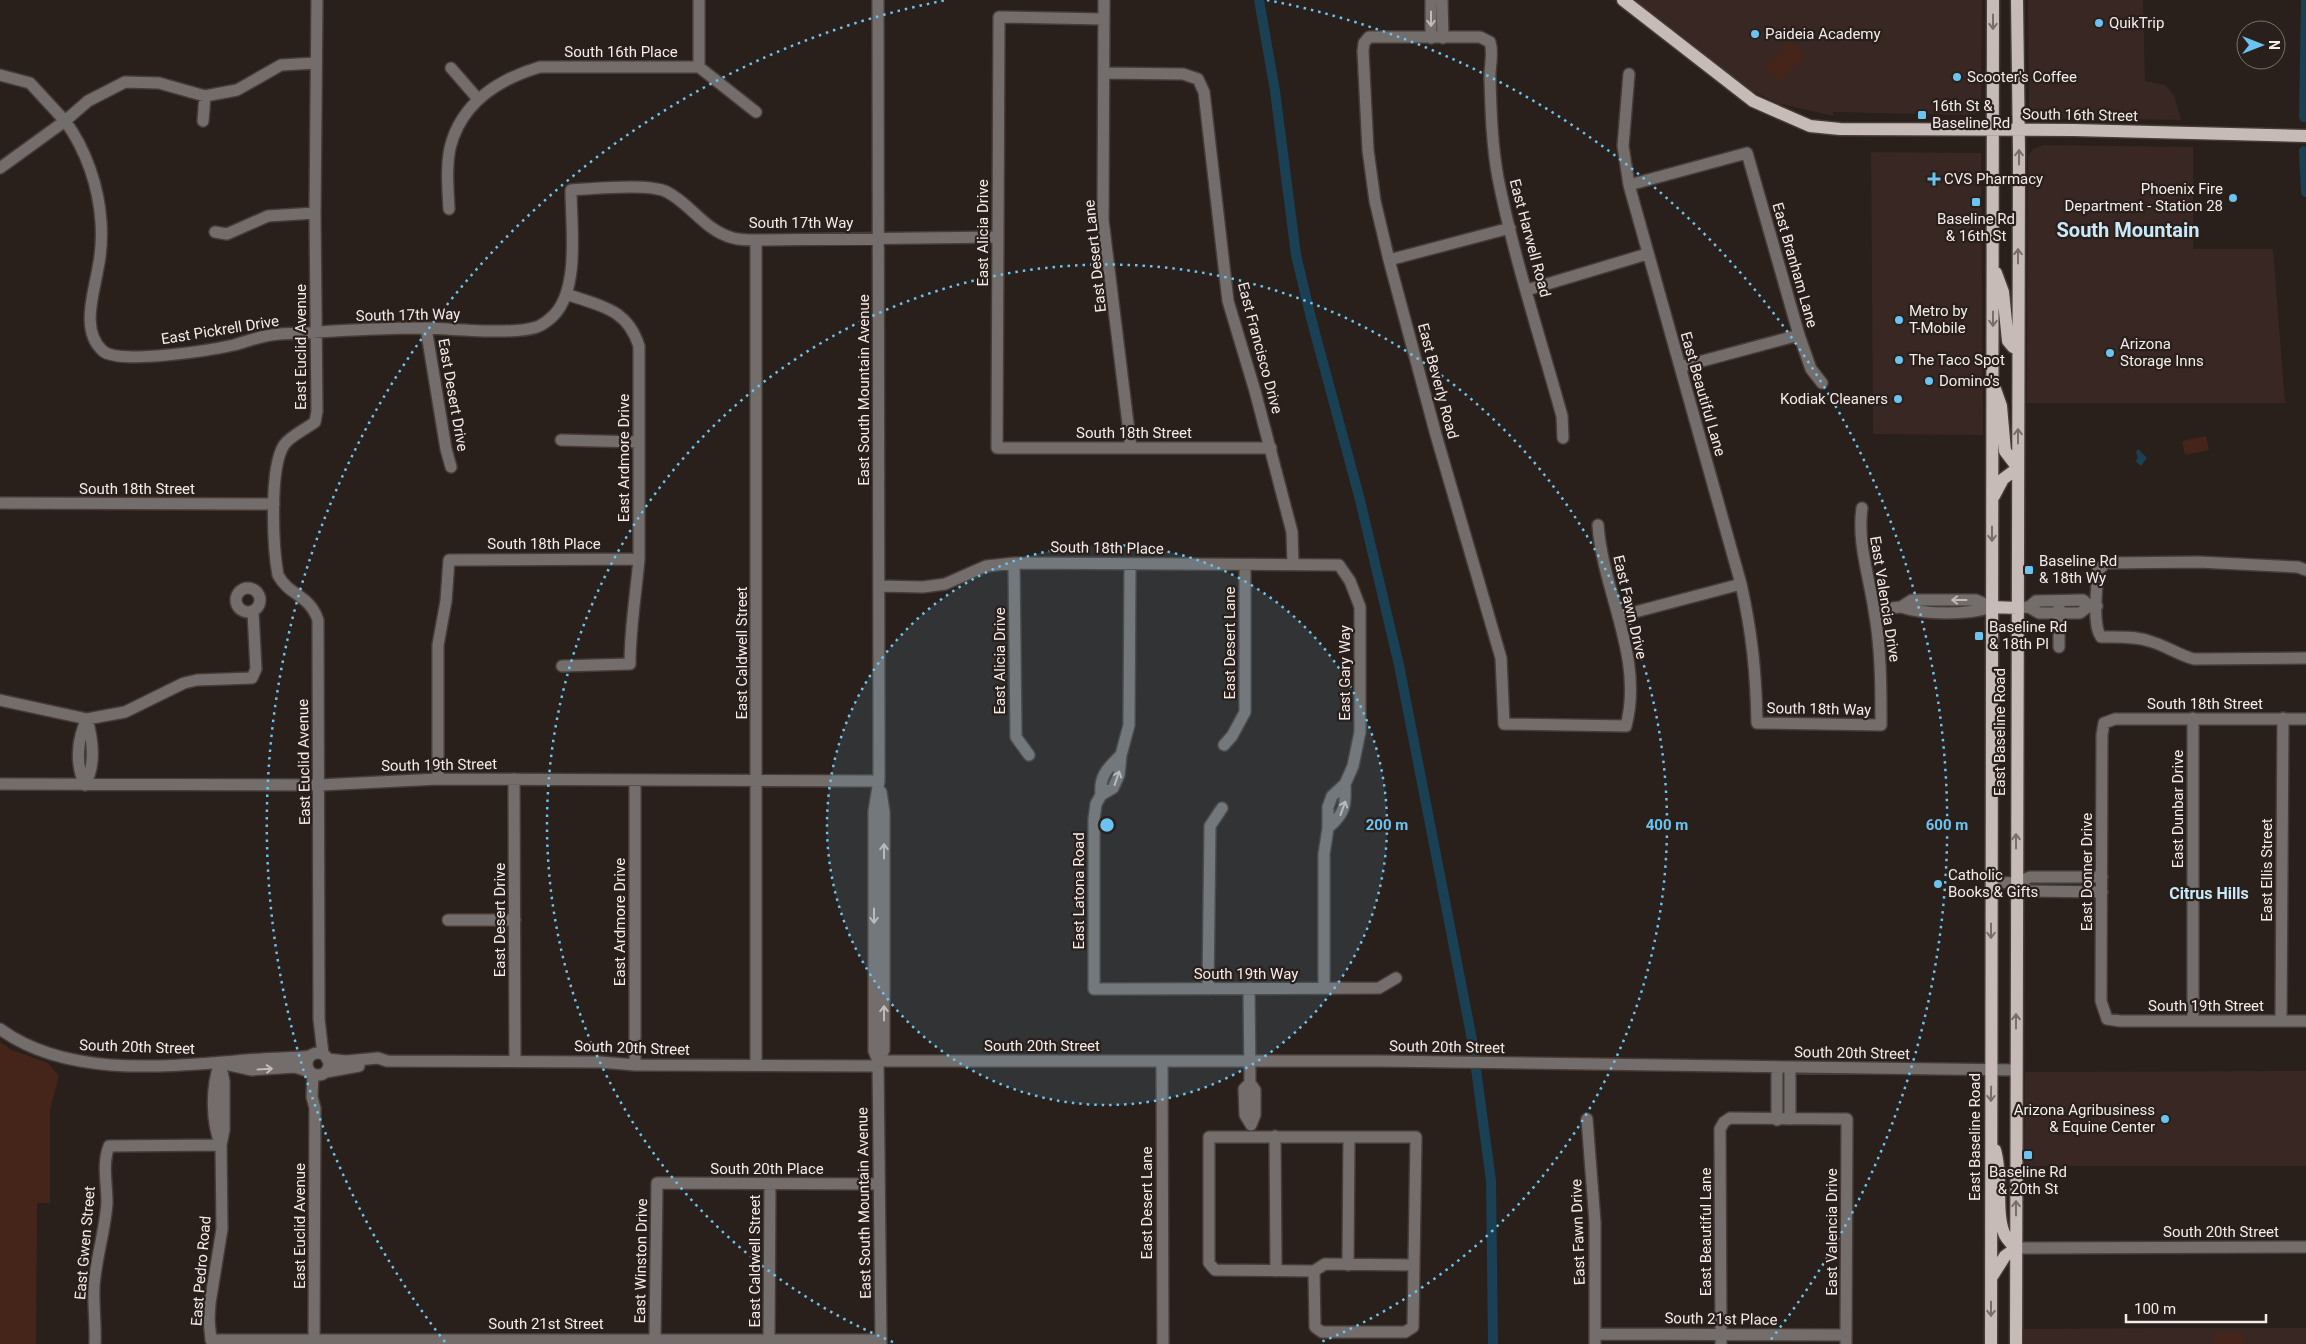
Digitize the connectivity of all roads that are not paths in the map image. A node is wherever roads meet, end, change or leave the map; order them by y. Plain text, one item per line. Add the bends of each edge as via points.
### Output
1 (317, 0) edge
2 (699, 0) edge
3 (878, 0) edge
4 (1104, 0) edge
5 (1431, 0) edge
6 (1442, 0) edge
7 (1623, 0) edge
8 (1993, 0) edge
9 (2017, 0) edge
10 (1104, 19) junction
11 (1437, 38) junction
12 (315, 63) junction
13 (699, 67) junction
14 (451, 68) dead end
15 (1104, 73) junction
16 (1629, 74) dead end
17 (0, 76) edge
18 (205, 96) junction
19 (478, 99) junction
20 (756, 112) dead end
21 (65, 121) junction
22 (203, 121) dead end
23 (1993, 130) junction
24 (2019, 130) junction
25 (2301, 136) edge
26 (0, 168) edge
27 (1628, 185) junction
28 (449, 209) dead end
29 (315, 212) junction
30 (1510, 228) junction
31 (215, 232) dead end
32 (998, 237) junction
33 (878, 238) junction
34 (756, 240) junction
35 (1647, 254) junction
36 (1389, 260) junction
37 (1993, 266) junction
38 (1527, 290) junction
39 (566, 294) junction
40 (426, 328) junction
41 (316, 332) junction
42 (1799, 335) junction
43 (2018, 348) junction
44 (1680, 367) junction
45 (1992, 382) junction
46 (1822, 383) dead end
47 (1563, 438) dead end
48 (561, 440) dead end
49 (639, 442) junction
50 (997, 448) joint
51 (1131, 448) junction
52 (1271, 448) junction
53 (451, 467) dead end
54 (2018, 468) junction
55 (1992, 501) junction
56 (0, 503) edge
57 (274, 504) junction
58 (1862, 508) dead end
59 (1598, 525) dead end
60 (638, 559) junction
61 (1014, 563) junction
62 (1130, 564) junction
63 (1293, 564) junction
64 (1245, 565) junction
65 (1339, 565) joint
66 (2306, 570) edge
67 (1741, 584) junction
68 (879, 586) junction
69 (1940, 600) junction
70 (2060, 601) junction
71 (2093, 606) junction
72 (1902, 607) junction
73 (2023, 607) junction
74 (1992, 608) junction
75 (1874, 610) junction
76 (253, 612) dead end
77 (1940, 612) junction
78 (2059, 613) junction
79 (1620, 616) junction
80 (2059, 647) dead end
81 (2306, 658) edge
82 (562, 666) dead end
83 (0, 700) edge
84 (2193, 718) junction
85 (2282, 718) junction
86 (87, 719) junction
87 (2306, 719) edge
88 (1757, 723) joint
89 (2104, 723) joint
90 (1881, 725) joint
91 (1626, 726) joint
92 (1224, 745) dead end
93 (79, 749) junction
94 (92, 749) junction
95 (1028, 754) dead end
96 (438, 779) junction
97 (514, 779) junction
98 (635, 780) junction
99 (757, 780) junction
100 (879, 781) junction
101 (0, 784) edge
102 (85, 785) junction
103 (320, 785) junction
104 (1222, 808) dead end
105 (2063, 877) junction
106 (2102, 877) junction
107 (1991, 882) junction
108 (2016, 883) junction
109 (2063, 892) junction
110 (2102, 892) junction
111 (448, 920) dead end
112 (515, 920) junction
113 (1396, 978) dead end
114 (1249, 988) junction
115 (1324, 988) junction
116 (1094, 989) joint
117 (1208, 989) junction
118 (2106, 1020) joint
119 (2193, 1020) junction
120 (2282, 1021) junction
121 (2306, 1021) edge
122 (0, 1029) edge
123 (318, 1056) junction
124 (387, 1061) junction
125 (515, 1061) junction
126 (1162, 1061) junction
127 (1249, 1061) junction
128 (220, 1063) junction
129 (877, 1063) junction
130 (635, 1065) junction
131 (756, 1065) junction
132 (1777, 1067) junction
133 (1790, 1067) junction
134 (1991, 1070) junction
135 (2016, 1070) junction
136 (317, 1073) junction
137 (1587, 1119) dead end
138 (1790, 1119) junction
139 (1777, 1120) junction
140 (1251, 1131) junction
141 (1275, 1136) junction
142 (1991, 1136) junction
143 (1349, 1137) junction
144 (221, 1145) junction
145 (657, 1183) joint
146 (770, 1184) junction
147 (878, 1184) junction
148 (2306, 1247) edge
149 (2016, 1248) junction
150 (1348, 1265) junction
151 (1414, 1265) junction
152 (1276, 1271) junction
153 (1314, 1271) junction
154 (1991, 1278) junction
155 (656, 1339) junction
156 (769, 1339) junction
157 (1595, 1339) edge
158 (211, 1340) joint
159 (1721, 1340) edge
160 (1846, 1340) edge
161 (314, 1342) edge
162 (881, 1342) edge
163 (96, 1344) edge
164 (1163, 1344) edge
165 (1991, 1344) edge
166 (2016, 1344) edge

1 - 12 street, East Euclid Avenue
2 - 13 street
3 - 33 street, East South Mountain Avenue
4 - 10 street, East Desert Lane
5 -> 11 street
6 - 11 street
7 - 23 main road, South 16th Street via 1753,102 1810,126
8 -> 23 main road, East Baseline Road
9 - 24 main road, East Baseline Road
10 - 15 street, East Desert Lane
10 - 32 street, East Alicia Drive via 999,17
11 - 30 street, East Harwell Road via 1480,37 1490,42 1491,124 1498,177
11 - 36 street, East Beverly Road via 1369,38 1364,43 1368,150 1375,201
12 - 18 street via 282,65 237,90
12 - 29 street, East Euclid Avenue
13 - 19 street, South 16th Place via 540,68 515,74
13 - 20 street, South 16th Place
14 - 19 street
15 - 51 street, East Desert Lane via 1103,220
15 - 52 street, East Francisco Drive via 1183,74 1198,79 1204,92 1228,301
16 - 27 street, East Beautiful Lane via 1623,146
17 - 21 street via 30,83
18 - 21 street via 159,83 124,82 88,101
18 - 22 street
19 - 28 street, South 16th Place via 451,146 447,169
21 - 26 street
21 - 41 street, East Pickrell Drive via 83,153 95,188 101,223 99,265 90,313 95,342 105,353 126,358 194,352 268,335
23 - 24 main road, South 16th Street
23 - 37 main road, East Baseline Road
24 - 25 main road, South 16th Street
43 -> 24 main road, East Baseline Road
27 - 35 street, East Beautiful Lane
27 - 42 street, East Branham Lane via 1747,152
29 - 31 street via 268,216 227,234
29 - 41 street, East Euclid Avenue
30 - 36 street
30 - 38 street, East Harwell Road
32 - 33 street, South 17th Way
32 - 50 street, East Alicia Drive
33 - 34 street, South 17th Way
33 - 68 street, East South Mountain Avenue
34 - 39 street, South 17th Way via 732,238 717,231 666,191 641,188 571,190 571,278
34 - 99 street, East Caldwell Street
35 - 38 street
35 - 44 street, East Beautiful Lane
36 - 91 street, East Beverly Road via 1501,658 1504,724
37 - 43 main road via 2003,292 2008,341
37 -> 45 main road, East Baseline Road
38 - 47 street, East Harwell Road via 1562,416
39 - 40 street, South 17th Way via 554,315 538,326 518,330
39 - 49 street, East Ardmore Drive via 610,310 634,329 639,346
40 - 41 street, South 17th Way
40 - 53 street, East Desert Drive
41 - 57 street, East Euclid Avenue via 315,422 284,444 276,465
42 - 44 street
42 - 46 street, East Branham Lane via 1811,369
54 -> 43 main road, East Baseline Road
44 - 67 street, East Beautiful Lane
45 - 54 main road via 2001,406 2005,451
45 - 55 main road, East Baseline Road
48 - 49 street
49 - 60 street, East Ardmore Drive
50 - 51 street, South 18th Street
51 - 52 street, South 18th Street
52 - 63 street, East Francisco Drive via 1292,532
54 - 55 main road via 2003,480
54 - 73 main road, East Baseline Road
55 -> 74 main road, East Baseline Road
56 - 57 street, South 18th Street
57 - 103 street, East Euclid Avenue via 278,575 283,584 310,603 318,620
58 - 75 street, East Valencia Drive via 1859,528
59 - 79 street, East Fawn Drive via 1600,546
60 - 82 street, East Ardmore Drive via 630,631 630,664
60 - 96 street, South 18th Place via 449,560 438,645
61 - 62 street, South 18th Place
61 - 68 street, South 18th Place via 986,566 945,584
61 - 95 street, East Alicia Drive via 1016,738
62 - 64 street, South 18th Place
62 - 116 street, East Latona Road via 1129,725 1121,755 1107,769 1100,783 1102,795 1096,804 1094,819
63 - 64 street, South 18th Place
63 - 65 street, South 18th Place
64 - 92 street, East Desert Lane via 1245,712
115 -> 65 street, East Gary Way via 1324,854 1328,807 1332,796 1345,784 1353,766 1360,732 1360,607 1350,580
66 - 71 street via 2199,562 2106,562 2098,570
67 - 79 street
67 - 88 street, East Beautiful Lane via 1756,670
68 - 100 street, East South Mountain Avenue
69 - 72 street via 1912,600
74 -> 69 street via 1976,600
69 - 77 street
70 - 71 street via 2083,600
70 - 73 street via 2036,601
70 - 78 street
71 - 78 street via 2080,614
71 - 81 street via 2097,632 2101,637 2144,639 2194,659
72 - 75 street
72 - 77 street
73 - 74 main road
73 - 78 street via 2039,613
108 -> 73 main road, East Baseline Road
74 - 77 street via 1978,612
74 - 107 main road, East Baseline Road
75 - 90 street, East Valencia Drive via 1881,659
76 - 86 street via 256,669 252,678 184,683 125,712
78 - 80 street
79 - 91 street, East Fawn Drive via 1630,679 1630,711
83 - 86 street
84 - 85 street, South 18th Street
84 - 89 street, South 18th Street via 2115,719
84 - 119 street, East Dunbar Drive
85 - 87 street, South 18th Street
85 - 120 street, East Ellis Street
86 - 93 street via 79,735
86 - 94 street
88 - 90 street, South 18th Way
89 - 106 street, East Donner Drive
93 - 94 street
93 - 102 street via 79,773
94 - 102 street via 92,772
96 - 97 street, South 19th Street
96 - 103 street, South 19th Street
97 - 98 street, South 19th Street
97 - 112 street, East Desert Drive
98 - 99 street, South 19th Street
98 - 130 street, East Ardmore Drive
99 - 100 street, South 19th Street
99 - 131 street, East Caldwell Street
100 - 129 street, East South Mountain Avenue via 884,812 884,1050
101 - 102 street, South 19th Street
102 - 103 street, South 19th Street
103 - 123 street, East Euclid Avenue
104 - 117 street via 1210,826
105 - 106 street
105 - 108 street via 2030,877
105 - 109 street
106 - 110 street, East Donner Drive
107 - 108 street
107 -> 134 main road, East Baseline Road
108 - 109 street via 2030,890
135 -> 108 main road, East Baseline Road
109 - 110 street
110 - 118 street, East Donner Drive via 2101,1001
111 - 112 street
112 - 125 street, East Desert Drive
113 - 115 street, South 19th Way via 1379,988
114 - 115 street, South 19th Way
114 - 117 street, South 19th Way
114 - 127 street
116 - 117 street, South 19th Way
118 - 119 street, South 19th Street
119 - 120 street, South 19th Street
120 - 121 street, South 19th Street
122 - 128 street, South 20th Street via 47,1053 84,1062
123 - 124 street, South 20th Street via 346,1061 378,1058
123 - 128 street, South 20th Street
123 - 136 street via 328,1066
123 - 136 street via 307,1062
124 - 125 street, South 20th Street
124 - 136 street, South 20th Street
125 - 130 street, South 20th Street
126 - 127 street, South 20th Street
126 - 129 street, South 20th Street
126 - 164 street, East Desert Lane
127 - 132 street, South 20th Street
127 - 140 street via 1250,1083 1244,1089 1245,1115
128 -> 136 street, South 20th Street via 251,1070 294,1067
128 - 144 street, East Pedro Road via 224,1081
129 - 131 street, South 20th Street
129 - 147 street, East South Mountain Avenue
130 - 131 street, South 20th Street
132 - 133 street, South 20th Street
132 - 139 street
133 - 134 street, South 20th Street
133 - 138 street
134 - 135 street, South 20th Street
134 -> 142 main road, East Baseline Road
149 -> 135 main road, East Baseline Road
136 - 161 street, East Euclid Avenue via 314,1108
137 - 157 street, East Fawn Drive via 1594,1222
138 - 139 street
138 - 160 street, East Valencia Drive via 1847,1119
139 - 159 street, East Beautiful Lane via 1730,1118 1720,1129
140 - 141 street
140 - 152 street via 1209,1137 1209,1262 1215,1270
141 - 143 street
141 - 152 street
142 - 149 main road via 2000,1166 2002,1226
142 - 154 main road, East Baseline Road
143 - 150 street
143 - 151 street via 1416,1137
144 - 158 street, East Pedro Road via 222,1229 209,1320
144 - 163 street, East Gwen Street via 109,1146 105,1156 107,1202 94,1288
145 - 146 street, South 20th Place
145 - 155 street, East Winston Drive
146 - 147 street, South 20th Place
146 - 156 street, East Caldwell Street
147 - 162 street, East South Mountain Avenue
148 - 149 street, South 20th Street
149 - 154 main road via 2005,1256
149 - 166 main road, East Baseline Road
150 - 151 street
150 - 153 street via 1325,1264
151 - 153 street via 1413,1327 1405,1332 1322,1332 1315,1327
152 - 153 street
154 -> 165 main road, East Baseline Road
155 - 156 street, South 21st Street
155 - 161 street, South 21st Street
156 - 162 street, South 21st Street
157 - 159 street, South 21st Place
158 - 161 street, South 21st Street
159 - 160 street, South 21st Place

